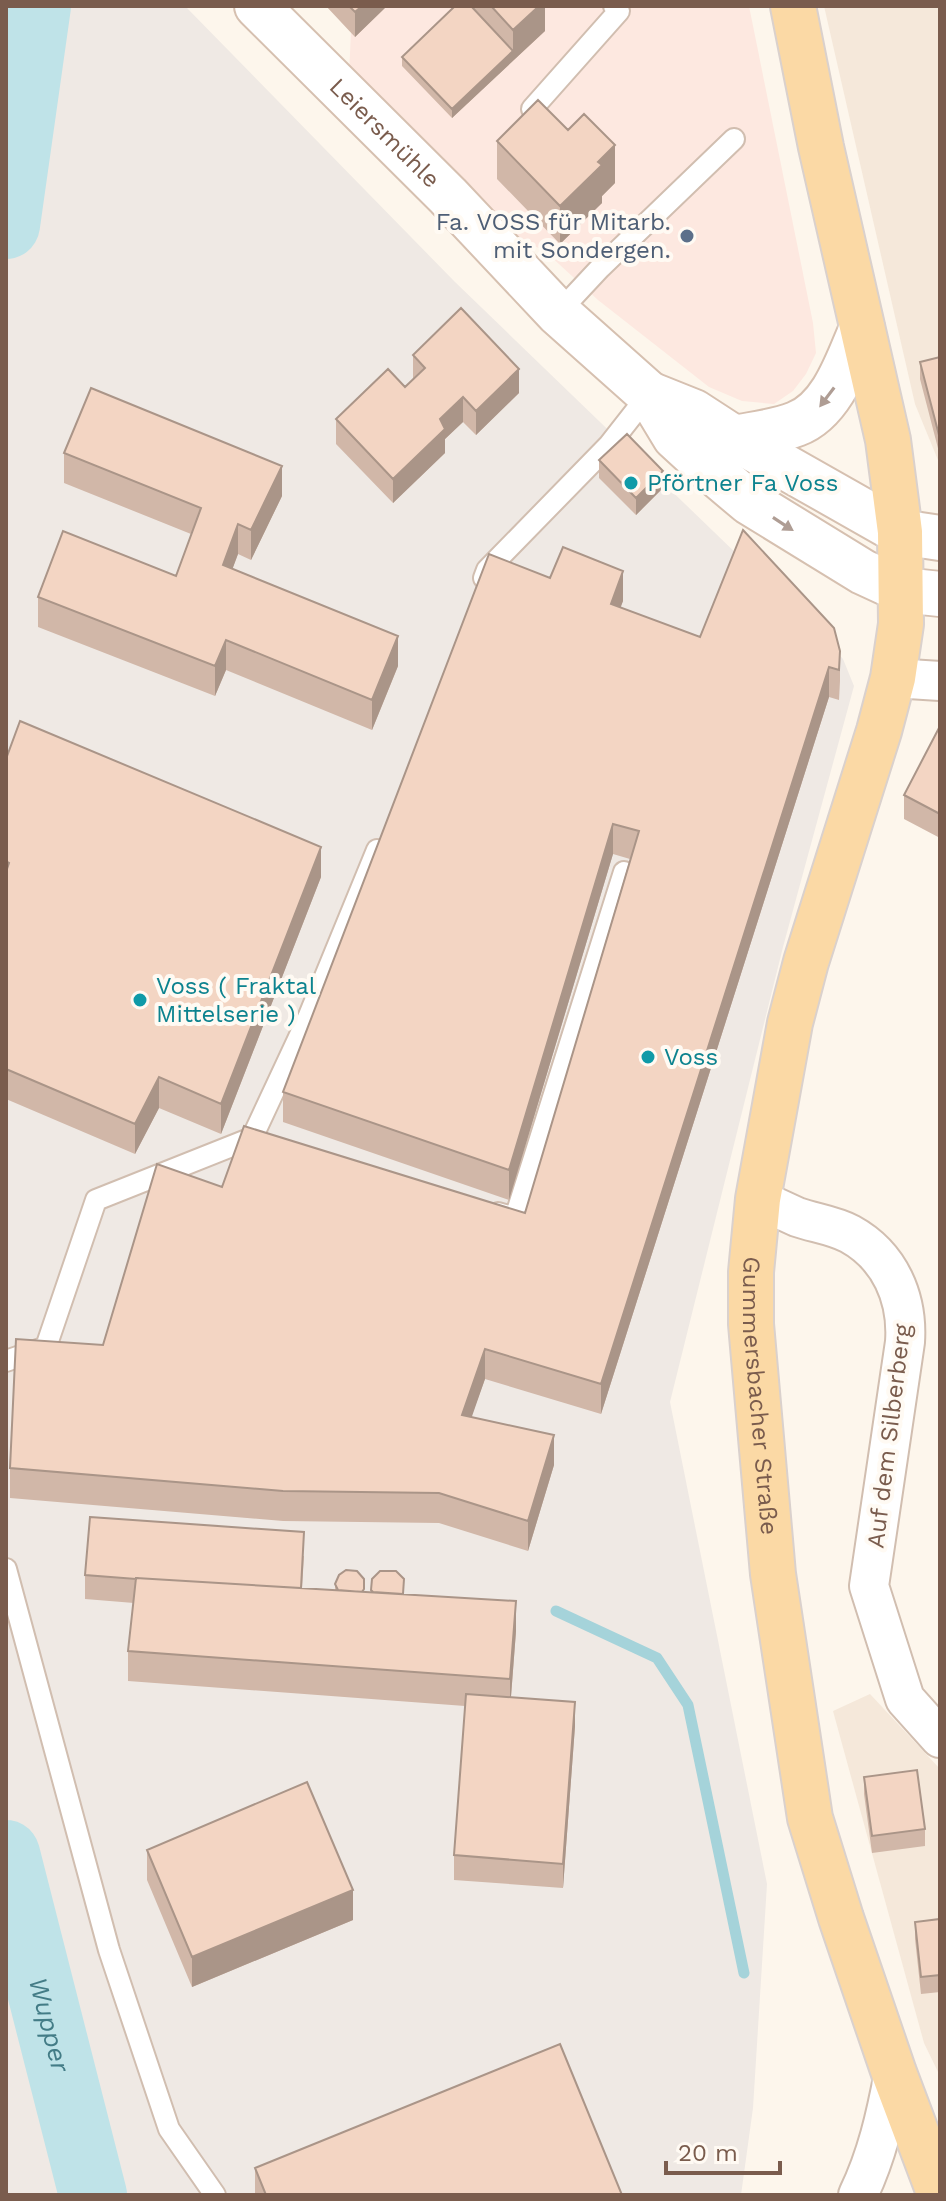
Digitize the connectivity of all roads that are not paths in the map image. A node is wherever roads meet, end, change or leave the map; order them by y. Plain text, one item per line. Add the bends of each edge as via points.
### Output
1 (257, 6) edge
2 (614, 6) edge
3 (793, 6) edge
4 (532, 109) edge
5 (734, 139) dead end
6 (558, 313) junction
7 (862, 328) junction
8 (649, 394) junction
9 (734, 438) junction
10 (920, 535) edge
11 (921, 592) edge
12 (476, 600) edge
13 (893, 678) junction
14 (940, 681) edge
15 (384, 832) edge
16 (624, 872) edge
17 (758, 1199) junction
18 (486, 1209) edge
19 (6, 1361) edge
20 (6, 1569) edge
21 (940, 1738) edge
22 (894, 2073) junction
23 (215, 2195) edge
24 (858, 2195) edge
25 (940, 2195) edge

1 - 6 main road, Leiersmühle
2 - 4 lane via 619,11
3 - 7 main road, Gummersbacher Straße
5 - 6 lane
6 - 8 main road, Leiersmühle
7 -> 9 main road via 840,378 820,406 799,423
7 - 10 main road, Gummersbacher Straße via 888,440
8 - 9 main road, Leiersmühle via 694,412
8 -> 11 main road, Leiersmühle via 675,437 749,502 863,572
8 - 12 lane via 609,445 487,570
9 - 10 main road, Leiersmühle
10 - 11 main road, Gummersbacher Straße
11 - 13 main road, Gummersbacher Straße via 901,624
13 - 14 street
13 - 17 main road, Gummersbacher Straße via 790,1023
15 - 19 lane via 260,1141 96,1200 46,1347
16 - 18 lane via 515,1218
17 - 21 street, Auf dem Silberberg via 863,1242 887,1268 904,1302 905,1342 869,1586 905,1699
17 - 22 main road, Gummersbacher Straße via 751,1324 773,1574 808,1802
20 - 23 lane via 114,1965 169,2129
22 - 24 street via 886,2118
22 - 25 main road, Gummersbacher Straße

